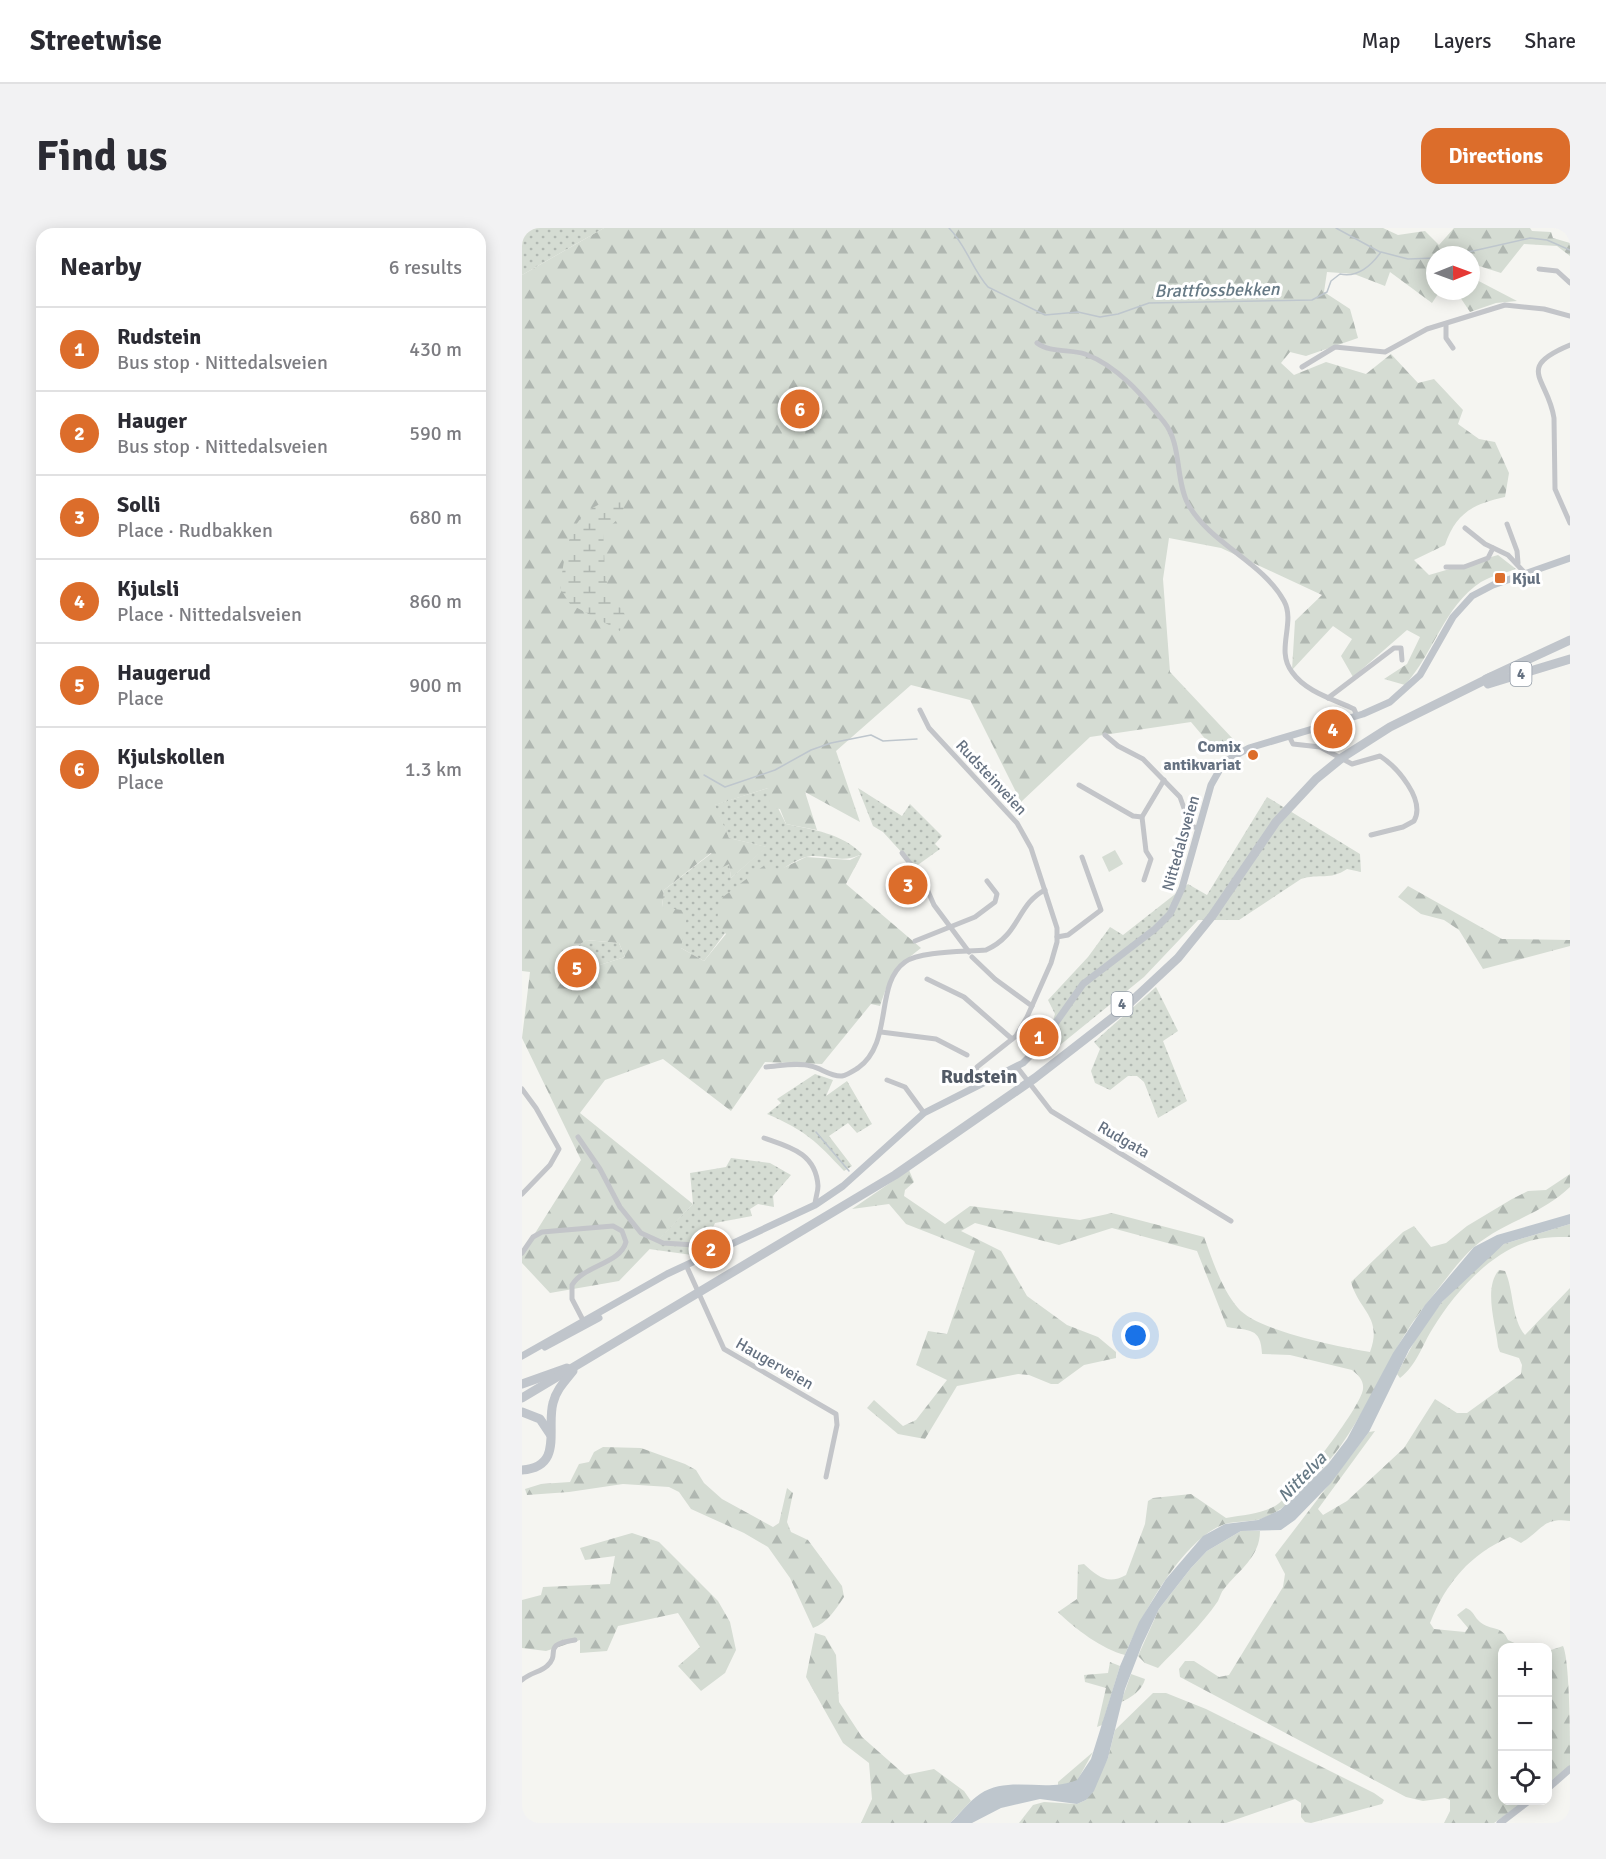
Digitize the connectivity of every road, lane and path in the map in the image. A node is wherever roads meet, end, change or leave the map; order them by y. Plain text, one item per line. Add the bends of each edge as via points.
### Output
1 (1539, 269) dead end
2 (1570, 283) edge
3 (1570, 316) edge
4 (1446, 324) junction
5 (1037, 343) dead end
6 (1570, 345) edge
7 (1453, 348) dead end
8 (1302, 367) dead end
9 (1570, 523) edge
10 (1507, 524) dead end
11 (1465, 528) dead end
12 (1494, 548) junction
13 (1569, 560) edge
14 (1518, 563) junction
15 (1446, 567) dead end
16 (1525, 573) junction
17 (1570, 640) edge
18 (1570, 659) edge
19 (1402, 660) dead end
20 (1491, 677) junction
21 (1471, 689) junction
22 (1328, 698) junction
23 (920, 710) dead end
24 (1357, 716) junction
25 (1105, 735) dead end
26 (1289, 736) junction
27 (1164, 780) junction
28 (1079, 785) dead end
29 (1142, 817) junction
30 (1198, 829) junction
31 (1371, 835) dead end
32 (902, 853) dead end
33 (1082, 857) dead end
34 (987, 880) dead end
35 (1144, 880) dead end
36 (1045, 890) junction
37 (953, 927) junction
38 (1057, 937) junction
39 (915, 941) dead end
40 (971, 955) junction
41 (927, 980) dead end
42 (1032, 1006) junction
43 (881, 1032) junction
44 (1012, 1039) junction
45 (967, 1054) dead end
46 (766, 1067) dead end
47 (1019, 1070) junction
48 (887, 1080) dead end
49 (976, 1087) junction
50 (522, 1089) edge
51 (924, 1113) junction
52 (578, 1137) dead end
53 (764, 1138) dead end
54 (522, 1194) edge
55 (815, 1205) junction
56 (1231, 1221) dead end
57 (522, 1253) edge
58 (698, 1260) junction
59 (686, 1266) junction
60 (706, 1286) junction
61 (585, 1323) junction
62 (522, 1356) edge
63 (578, 1365) junction
64 (522, 1384) edge
65 (522, 1398) edge
66 (522, 1412) edge
67 (552, 1439) junction
68 (522, 1470) edge
69 (825, 1477) dead end
70 (575, 1640) dead end
71 (522, 1680) edge
72 (1570, 1769) edge
73 (1552, 1785) edge
74 (1523, 1805) edge
75 (1500, 1823) edge

1 - 2 street via 1557,271
3 - 4 street via 1505,305
4 - 7 street via 1446,338
4 - 8 street via 1385,352 1335,347
5 - 22 street via 1085,354 1107,365 1167,424 1174,442 1181,489 1190,507 1283,600 1287,612 1284,650 1292,673
6 - 9 street via 1545,357 1538,375 1553,407 1555,489
10 - 14 street
11 - 12 street
12 - 14 street
12 - 15 street via 1488,558 1464,567
13 - 16 main road, Nittedalsveien
14 - 16 street
16 - 24 main road, Nittedalsveien via 1468,599 1410,686 1390,702
17 - 20 highway, 4
18 - 21 highway, 4
19 - 22 street via 1401,648 1394,648
20 - 21 highway, 4
20 - 60 highway, 4 via 1388,723 1323,768 1273,819 1208,914 1174,955 1130,998 1061,1053 933,1145
21 - 60 highway, 4 via 1390,727 1316,780 1276,822 1212,916 1178,958 1076,1047 915,1162
22 - 24 street via 1354,709
23 - 36 street, Rudsteinveien via 928,728 1017,823 1031,848
24 - 26 main road, Nittedalsveien
25 - 27 street via 1136,753
26 - 30 main road, Nittedalsveien via 1241,751 1224,762 1211,785
26 - 31 street via 1293,744 1326,750 1354,764 1382,757 1407,784 1417,813 1414,821
27 - 29 street
27 - 30 street via 1180,797 1191,825
28 - 29 street via 1133,816
29 - 35 street via 1146,851 1151,860
30 - 47 main road, Nittedalsveien via 1179,895 1166,918 1083,984
32 - 37 street via 923,880 934,905
33 - 38 street via 1101,910 1068,935
34 - 37 street via 998,897 995,902
36 - 38 street, Rudsteinveien
36 - 40 street via 1032,899 1006,938
37 - 39 street
37 - 40 street
38 - 42 street, Rudsteinveien via 1052,963
40 - 42 street via 995,979
40 - 43 street via 916,957 904,963 889,988
41 - 44 street via 964,997
42 - 44 street, Rudsteinveien
43 - 45 street via 941,1040
43 - 46 street via 872,1054 849,1074 841,1076 797,1064
44 - 49 street, Rudsteinveien via 977,1066
47 - 49 main road, Nittedalsveien
47 - 56 street, Rudgata via 1055,1114
48 - 51 street via 905,1087
49 - 51 main road, Nittedalsveien
50 - 54 street via 559,1149 550,1165
51 - 55 main road, Nittedalsveien via 843,1186
52 - 58 street via 637,1229 653,1240 695,1245
53 - 55 street via 802,1152 816,1175
55 - 58 main road, Nittedalsveien
57 - 61 street via 533,1237 542,1232 613,1226 622,1231 626,1239 622,1251 579,1276 572,1285 571,1296
58 - 59 main road, Nittedalsveien
59 - 61 main road, Nittedalsveien
59 - 69 street, Haugerveien via 719,1341 729,1354 836,1414
60 - 63 highway, 4
61 - 62 main road, Nittedalsveien
63 - 64 highway, 4
63 - 65 highway, 4
63 - 67 highway, 4 via 555,1396
66 - 67 highway via 540,1419
67 - 68 highway, 4 via 542,1463
70 - 71 street via 558,1642 546,1667
72 - 73 main road
74 - 75 main road

